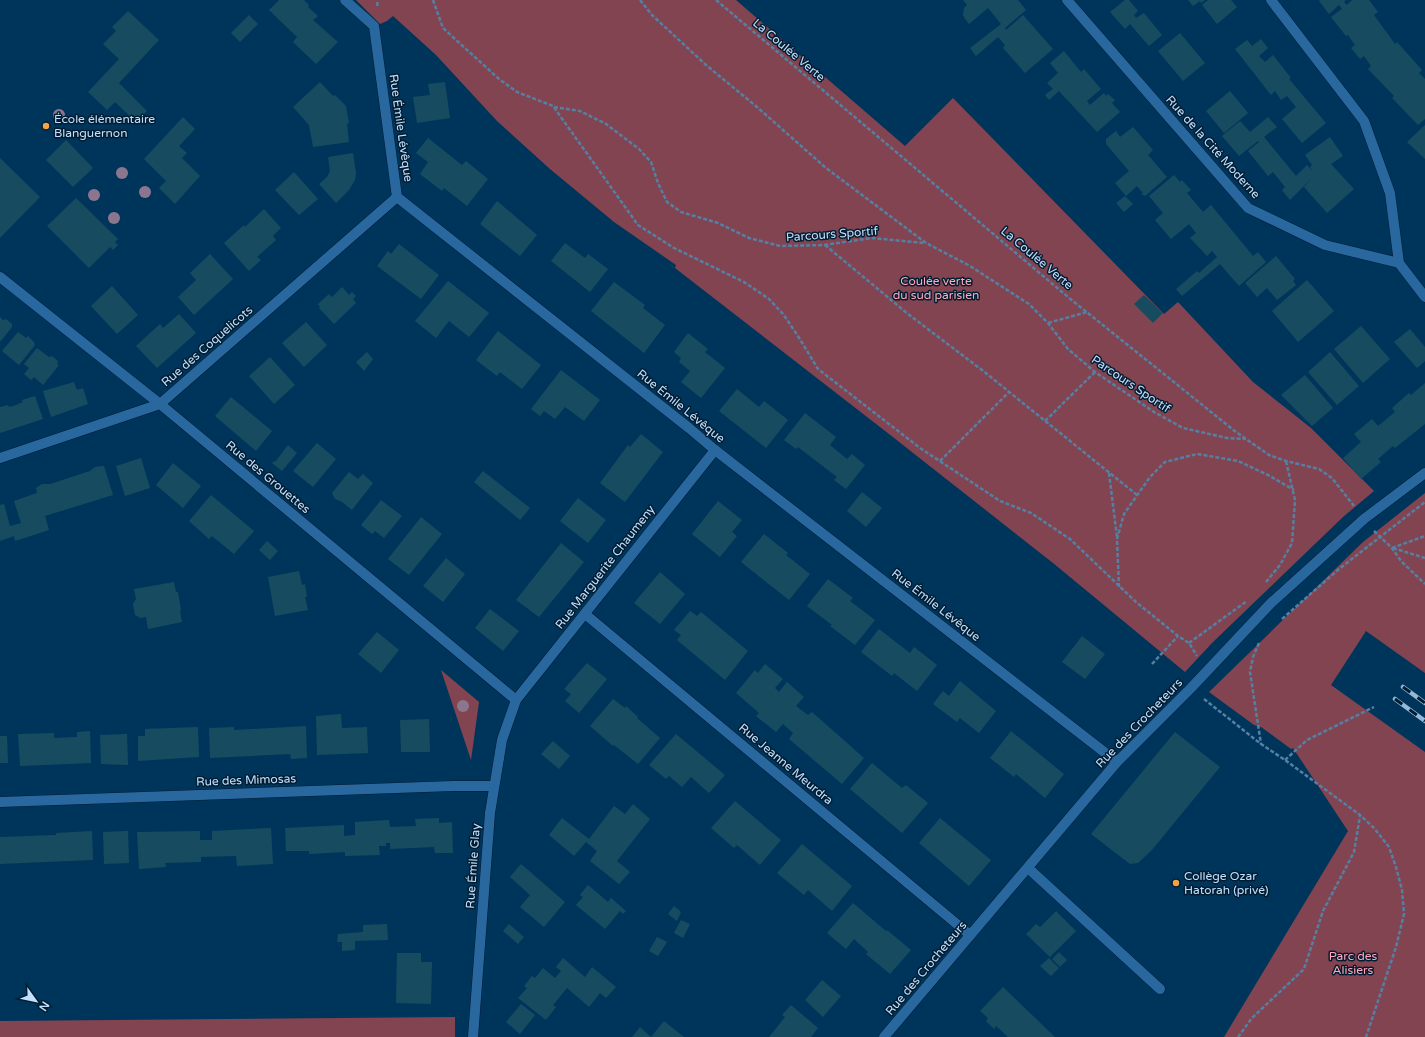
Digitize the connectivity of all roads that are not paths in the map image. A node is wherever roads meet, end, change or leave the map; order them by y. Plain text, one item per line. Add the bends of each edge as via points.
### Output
1 (345, 0) edge
2 (1067, 0) edge
3 (1271, 0) edge
4 (397, 197) junction
5 (1399, 263) junction
6 (0, 277) edge
7 (1425, 297) edge
8 (160, 404) junction
9 (715, 450) junction
10 (0, 458) edge
11 (1425, 473) edge
12 (585, 614) junction
13 (516, 700) junction
14 (1116, 762) junction
15 (494, 786) junction
16 (0, 802) edge
17 (1028, 868) junction
18 (970, 935) junction
19 (1160, 988) dead end
20 (473, 1037) edge
21 (884, 1037) edge

1 - 4 street, Rue Émile Lévêque via 374,26
2 - 5 street, Rue de la Cité Moderne via 1248,208 1326,245
3 - 5 street via 1364,121 1390,193
4 - 8 street, Rue des Coquelicots
4 - 9 street, Rue Émile Lévêque
5 - 7 street
6 - 8 street, Rue des Grouettes
8 - 10 street, Rue des Coquelicots
8 - 13 street, Rue des Grouettes
9 - 12 street, Rue Marguerite Chaumeny
9 - 14 street, Rue Émile Lévêque
11 - 14 street, Rue des Crocheteurs via 1364,519 1271,603 1191,688
12 - 13 street, Rue Marguerite Chaumeny
12 - 18 street, Rue Jeanne Meurdra
13 - 15 street, Rue Émile Glay via 502,740
14 - 17 street, Rue des Crocheteurs
15 - 16 street, Rue des Mimosas
15 - 20 street, Rue Émile Glay
17 - 18 street, Rue des Crocheteurs
17 - 19 street
18 - 21 street, Rue des Crocheteurs

